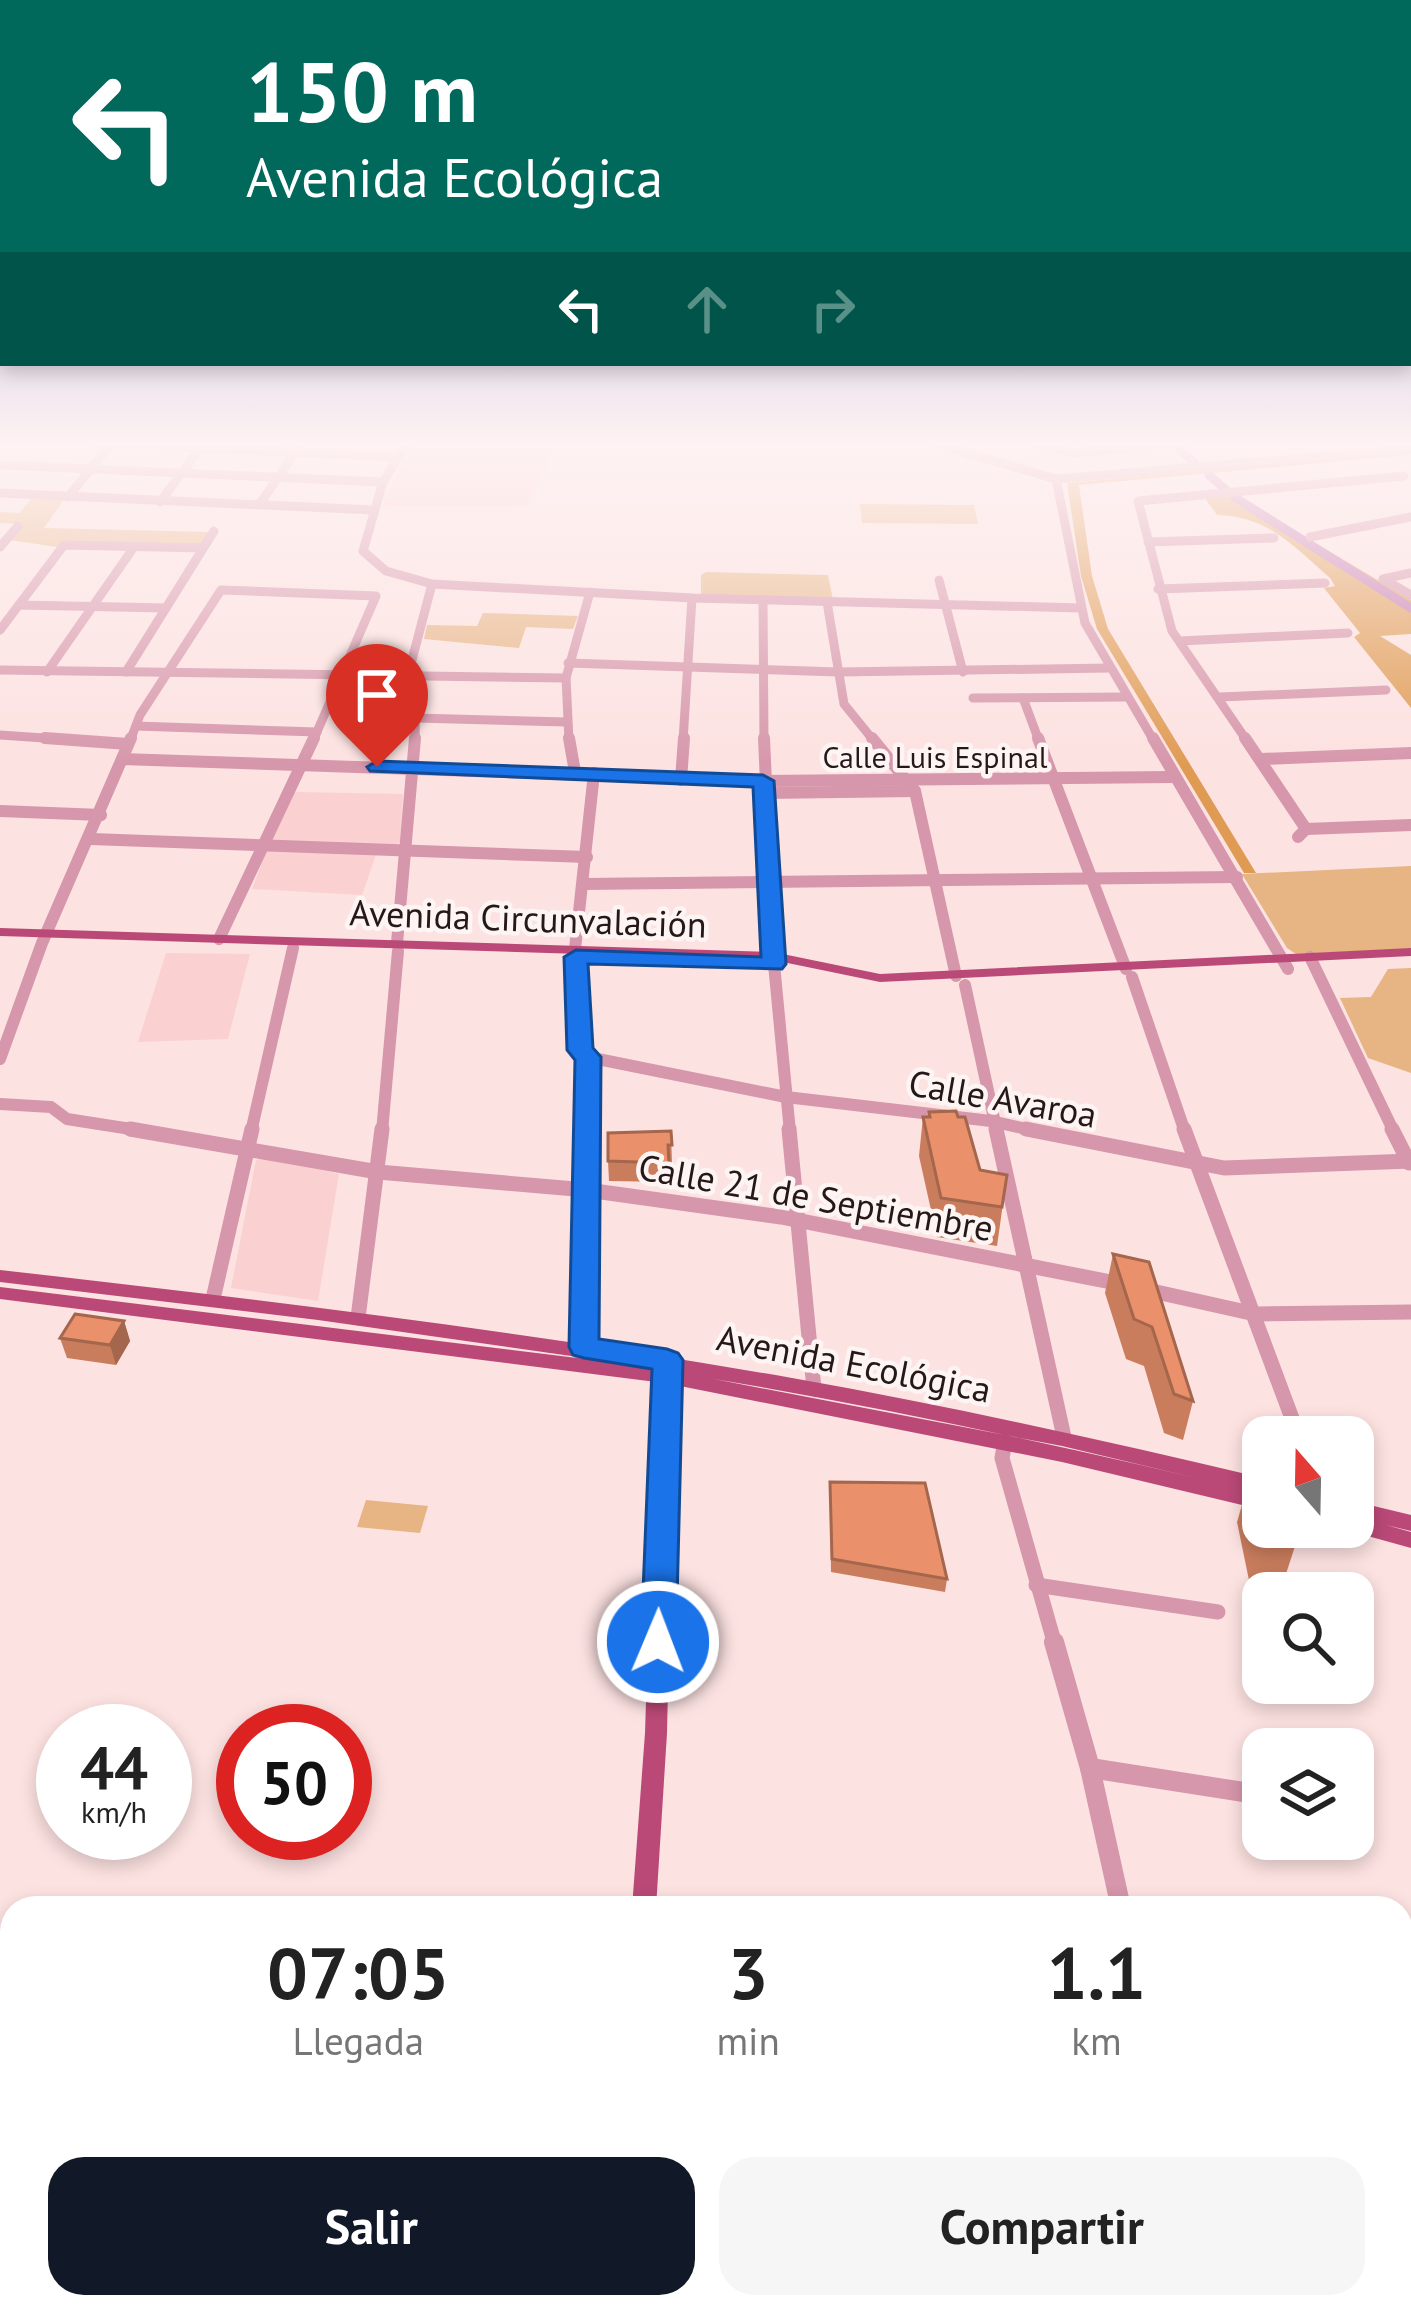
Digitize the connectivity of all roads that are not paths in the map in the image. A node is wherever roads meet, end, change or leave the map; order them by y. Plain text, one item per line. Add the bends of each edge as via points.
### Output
1 (59, 551) edge
2 (131, 551) edge
3 (201, 551) edge
4 (365, 551) edge
5 (1071, 551) edge
6 (1150, 551) edge
7 (1411, 573) edge
8 (939, 580) dead end
9 (1325, 583) dead end
10 (432, 584) junction
11 (1158, 590) junction
12 (590, 592) junction
13 (1411, 595) edge
14 (692, 598) junction
15 (763, 600) junction
16 (827, 602) junction
17 (19, 605) junction
18 (946, 605) junction
19 (93, 606) junction
20 (166, 608) junction
21 (1082, 608) junction
22 (0, 630) edge
23 (1348, 633) dead end
24 (1180, 641) junction
25 (568, 664) junction
26 (688, 668) junction
27 (1109, 668) junction
28 (0, 670) edge
29 (762, 670) junction
30 (172, 671) junction
31 (126, 672) junction
32 (839, 672) junction
33 (963, 672) junction
34 (47, 673) junction
35 (341, 673) junction
36 (412, 675) junction
37 (566, 677) junction
38 (1386, 690) dead end
39 (1127, 697) junction
40 (974, 698) dead end
41 (1023, 698) junction
42 (1220, 698) junction
43 (415, 718) junction
44 (566, 722) junction
45 (136, 726) junction
46 (317, 732) junction
47 (0, 735) edge
48 (128, 744) junction
49 (1411, 753) edge
50 (122, 759) junction
51 (1261, 759) junction
52 (302, 766) junction
53 (415, 767) junction
54 (575, 772) junction
55 (594, 773) junction
56 (1173, 777) junction
57 (681, 779) junction
58 (1054, 779) junction
59 (912, 786) junction
60 (763, 787) junction
61 (0, 811) edge
62 (100, 815) junction
63 (1411, 825) edge
64 (91, 839) junction
65 (262, 846) junction
66 (409, 849) junction
67 (586, 857) junction
68 (1238, 877) junction
69 (1094, 879) junction
70 (936, 880) junction
71 (769, 881) junction
72 (583, 884) junction
73 (0, 932) edge
74 (44, 939) junction
75 (219, 939) junction
76 (0, 941) edge
77 (397, 947) junction
78 (293, 948) junction
79 (1411, 952) edge
80 (575, 953) junction
81 (773, 960) junction
82 (1313, 963) junction
83 (1411, 963) edge
84 (1286, 964) junction
85 (1129, 973) junction
86 (961, 980) junction
87 (588, 1057) junction
88 (0, 1059) edge
89 (785, 1096) junction
90 (0, 1104) edge
91 (992, 1121) junction
92 (248, 1146) junction
93 (1410, 1163) edge
94 (1197, 1165) junction
95 (378, 1172) junction
96 (587, 1190) junction
97 (800, 1222) junction
98 (1025, 1263) junction
99 (0, 1276) edge
100 (0, 1293) edge
101 (213, 1299) junction
102 (1411, 1312) edge
103 (1255, 1314) junction
104 (358, 1318) junction
105 (583, 1356) junction
106 (665, 1368) junction
107 (814, 1389) junction
108 (1292, 1416) edge
109 (1064, 1437) junction
110 (1005, 1442) junction
111 (1242, 1481) edge
112 (1242, 1497) edge
113 (1374, 1514) edge
114 (1411, 1523) edge
115 (1374, 1530) edge
116 (1411, 1540) edge
117 (1036, 1585) junction
118 (1218, 1612) dead end
119 (1090, 1768) junction
120 (1242, 1792) edge
121 (645, 1896) edge
122 (1117, 1896) edge

1 - 17 street
2 - 19 street
3 - 20 street
4 - 10 street via 386,571
5 - 21 street
6 - 11 street
7 - 13 street via 1383,580
8 - 18 street
9 - 11 street
10 - 12 street
10 - 36 street
11 - 24 street
12 - 14 street
12 - 25 street
14 - 15 street
14 - 26 street
15 - 16 street
15 - 29 street
16 - 18 street
16 - 32 street
17 - 19 street
17 - 22 street
18 - 21 street
18 - 33 street
19 - 20 street
19 - 34 street
20 - 31 street
21 - 27 street
23 - 24 street
24 - 42 street
25 - 26 street
25 - 37 street
26 - 29 street
26 - 57 street
27 - 33 street
27 - 39 street
28 - 34 street
29 - 32 street
29 - 60 street
30 - 31 street
30 - 35 street
30 - 35 street via 221,590 376,596
30 - 45 street
31 - 34 street
32 - 33 street
32 - 59 street via 844,704
35 - 36 street
35 - 46 street
36 - 37 street
36 - 43 street
37 - 44 street
38 - 42 street
39 - 41 street
39 - 56 street
40 - 41 street
41 - 58 street
42 - 51 street
43 - 44 street
43 - 53 street
44 - 54 street
45 - 46 street
45 - 48 street
46 - 52 street
47 - 48 street
48 - 50 street
49 - 51 street
50 - 52 street, Calle Luis Espinal
50 - 62 street
51 - 63 street via 1302,833
52 - 53 street, Calle Luis Espinal
52 - 65 street
53 - 54 street, Calle Luis Espinal
53 - 66 street
54 - 55 street, Calle Luis Espinal
55 - 57 street, Calle Luis Espinal
55 - 67 street
56 - 58 street, Calle Luis Espinal
56 - 68 street
57 - 60 street, Calle Luis Espinal
58 - 59 street, Calle Luis Espinal
58 - 69 street
59 - 60 street, Calle Luis Espinal
59 - 70 street
60 - 71 street
61 - 62 street
62 - 64 street
64 - 65 street
64 - 74 street
65 - 66 street
65 - 75 street
66 - 67 street
66 - 77 street
67 - 72 street
68 - 69 street
68 - 84 street
69 - 70 street
69 - 85 street
70 - 71 street
70 - 86 street
71 - 72 street
71 - 81 street
72 - 80 street
73 - 74 main road, Avenida Circunvalación
74 - 75 main road, Avenida Circunvalación
74 - 76 main road, Avenida Circunvalación
74 - 78 main road, Avenida Circunvalación
74 - 88 street
75 - 77 main road, Avenida Circunvalación
77 - 78 main road, Avenida Circunvalación
77 - 80 main road, Avenida Circunvalación
77 - 95 street
78 - 92 street
79 - 82 main road, Avenida Circunvalación
80 - 81 main road, Avenida Circunvalación
80 - 87 street via 580,1050
81 - 86 main road, Avenida Circunvalación via 879,987
81 - 89 street
82 - 83 main road, Avenida Circunvalación
82 - 84 main road, Avenida Circunvalación
82 - 93 street
84 - 85 main road, Avenida Circunvalación
85 - 86 main road, Avenida Circunvalación
85 - 94 street
86 - 91 street
87 - 89 street, Calle Avaroa
87 - 96 street
89 - 91 street, Calle Avaroa
89 - 97 street
90 - 92 street, Calle 21 de Septiembre
91 - 94 street, Calle Avaroa
91 - 98 street
92 - 95 street, Calle 21 de Septiembre
92 - 101 street
93 - 94 street, Calle Avaroa
94 - 103 street
95 - 96 street, Calle 21 de Septiembre
95 - 104 street
96 - 97 street, Calle 21 de Septiembre
96 - 105 street
97 - 98 street, Calle 21 de Septiembre
97 - 107 street
98 - 103 street, Calle 21 de Septiembre
98 - 109 street
99 - 101 main road, Avenida Ecológica
100 - 105 main road, Avenida Ecológica
101 - 104 main road, Avenida Ecológica
102 - 103 street, Calle 21 de Septiembre
103 - 108 street
104 - 105 main road, Avenida Ecológica
105 - 106 main road, Avenida Ecológica
106 - 107 main road, Avenida Ecológica
106 - 110 main road, Avenida Ecológica
106 - 121 main road
107 - 109 main road, Avenida Ecológica
109 - 111 main road, Avenida Ecológica
110 - 112 main road, Avenida Ecológica
110 - 117 street
113 - 114 main road
115 - 116 main road
117 - 118 street
117 - 119 street
119 - 120 street
119 - 122 street

